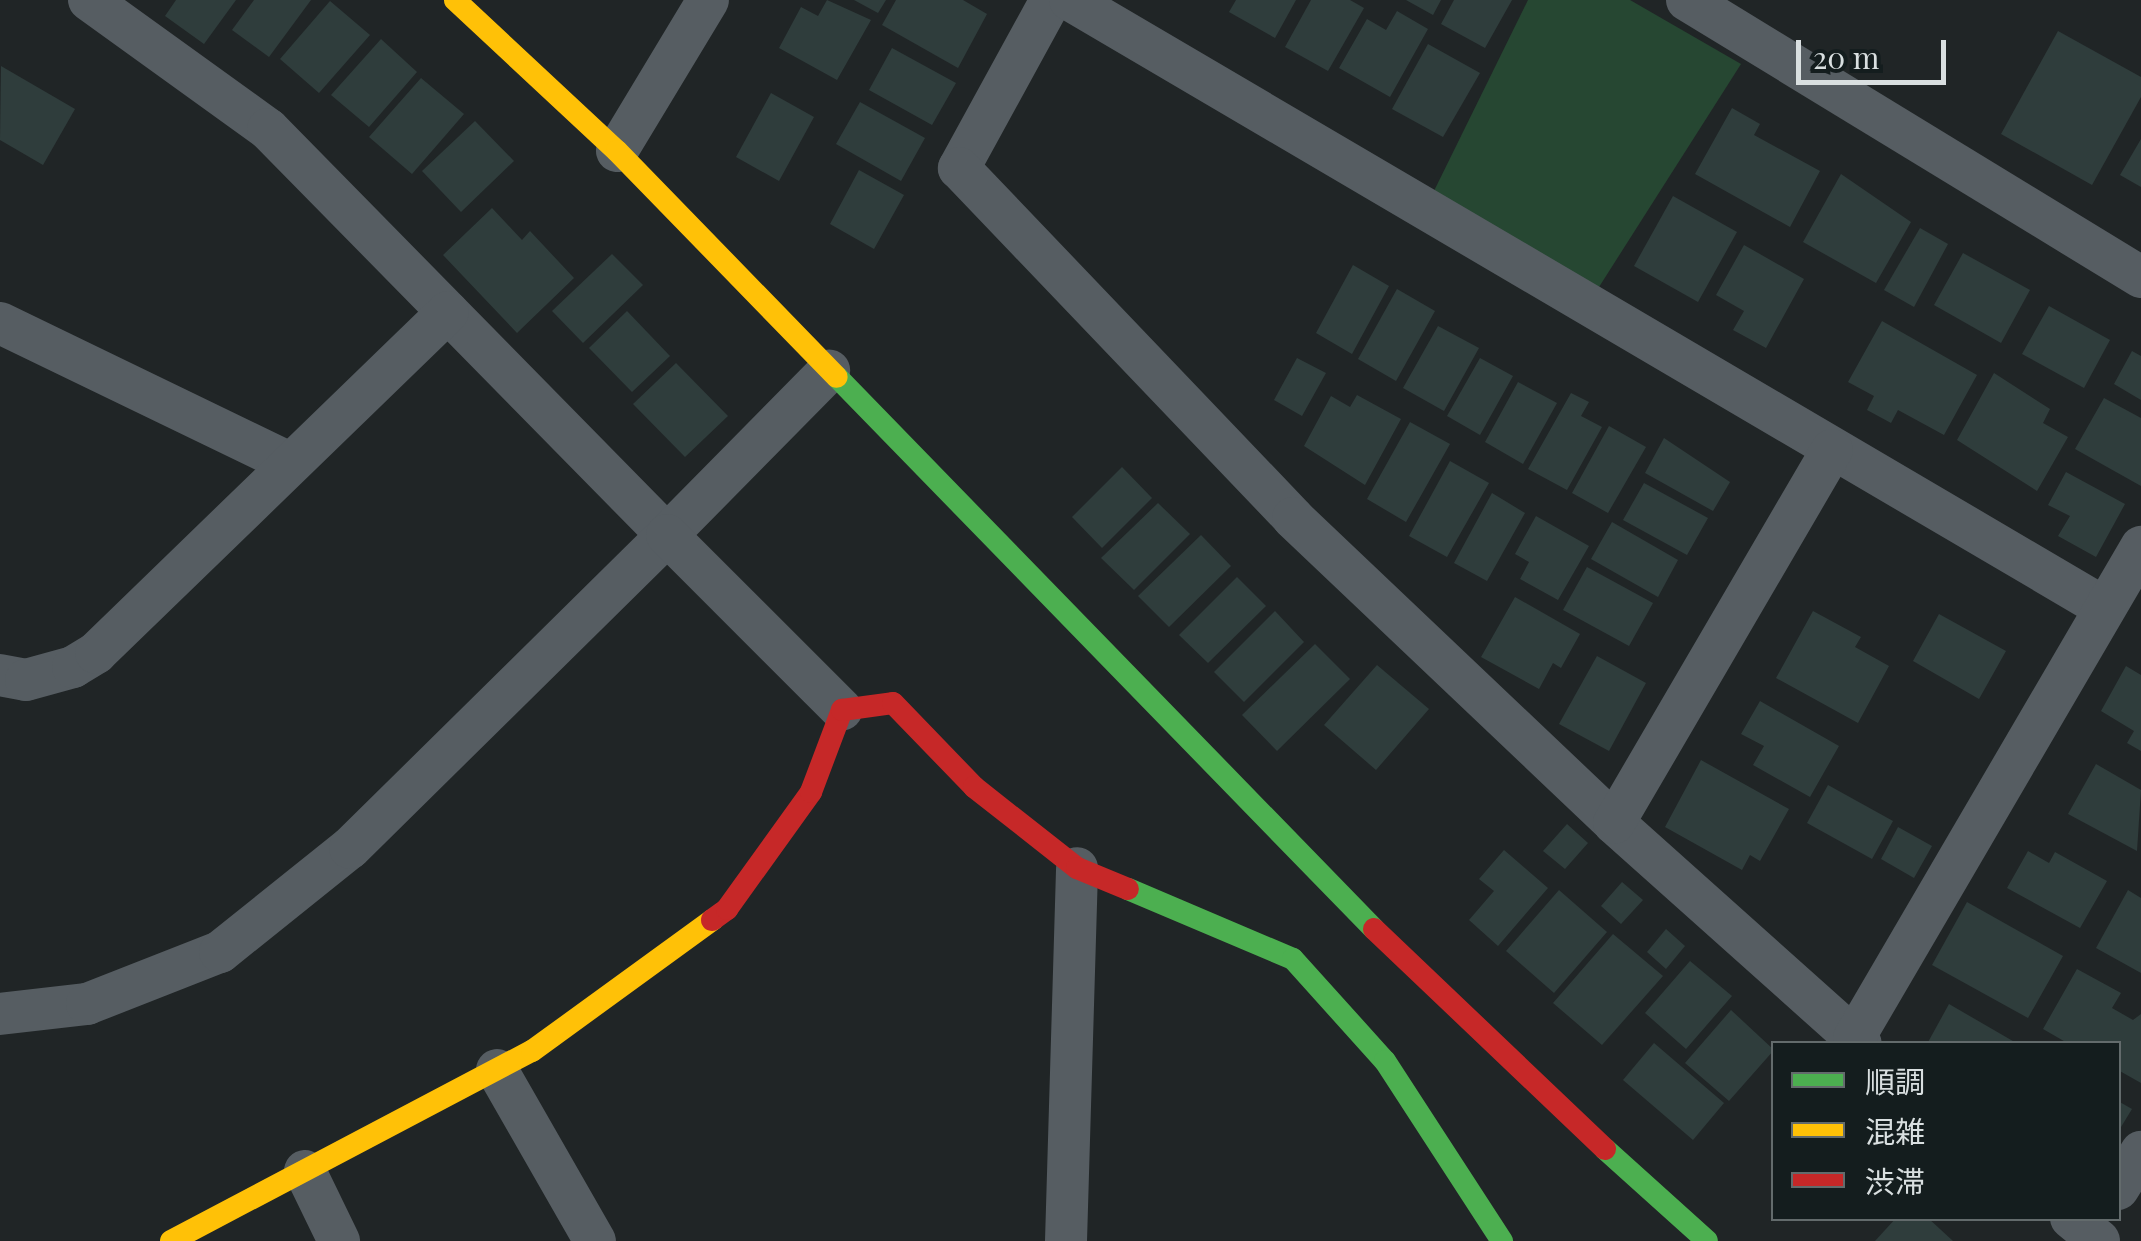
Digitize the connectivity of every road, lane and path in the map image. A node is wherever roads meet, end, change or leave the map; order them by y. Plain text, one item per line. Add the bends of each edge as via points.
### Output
1 (89, 0) edge
2 (455, 0) edge
3 (708, 0) edge
4 (1051, 0) edge
5 (1070, 0) edge
6 (1687, 0) edge
7 (617, 151) junction
8 (2141, 277) edge
9 (448, 312) junction
10 (0, 323) edge
11 (828, 371) junction
12 (1832, 450) junction
13 (290, 462) junction
14 (667, 534) junction
15 (2141, 547) edge
16 (2105, 608) junction
17 (0, 675) edge
18 (842, 710) junction
19 (1614, 823) junction
20 (1077, 868) junction
21 (0, 1014) edge
22 (1857, 1041) edge
23 (497, 1070) junction
24 (2141, 1152) edge
25 (304, 1171) junction
26 (2121, 1184) edge
27 (171, 1241) edge
28 (338, 1241) edge
29 (595, 1241) edge
30 (1066, 1241) edge
31 (1502, 1241) edge
32 (1707, 1241) edge

1 - 9 street via 268,129
2 - 7 street
3 - 7 street
4 - 19 street via 959,168 1293,518
5 - 12 street
6 - 8 street
7 - 11 street
9 - 13 street
9 - 14 street
10 - 13 street
11 - 14 street
11 - 32 street via 1469,1026
12 - 16 street
12 - 19 street
13 - 17 street via 96,653 26,680
14 - 18 street
14 - 21 street via 350,848 220,952 87,1004
15 - 16 street
16 - 22 street
18 - 20 street via 893,703 974,788
18 - 23 street via 811,792 727,909
19 - 22 street
20 - 30 street
20 - 31 street via 1293,959 1384,1061
23 - 25 street
23 - 29 street
24 - 26 street
25 - 27 street
25 - 28 street

